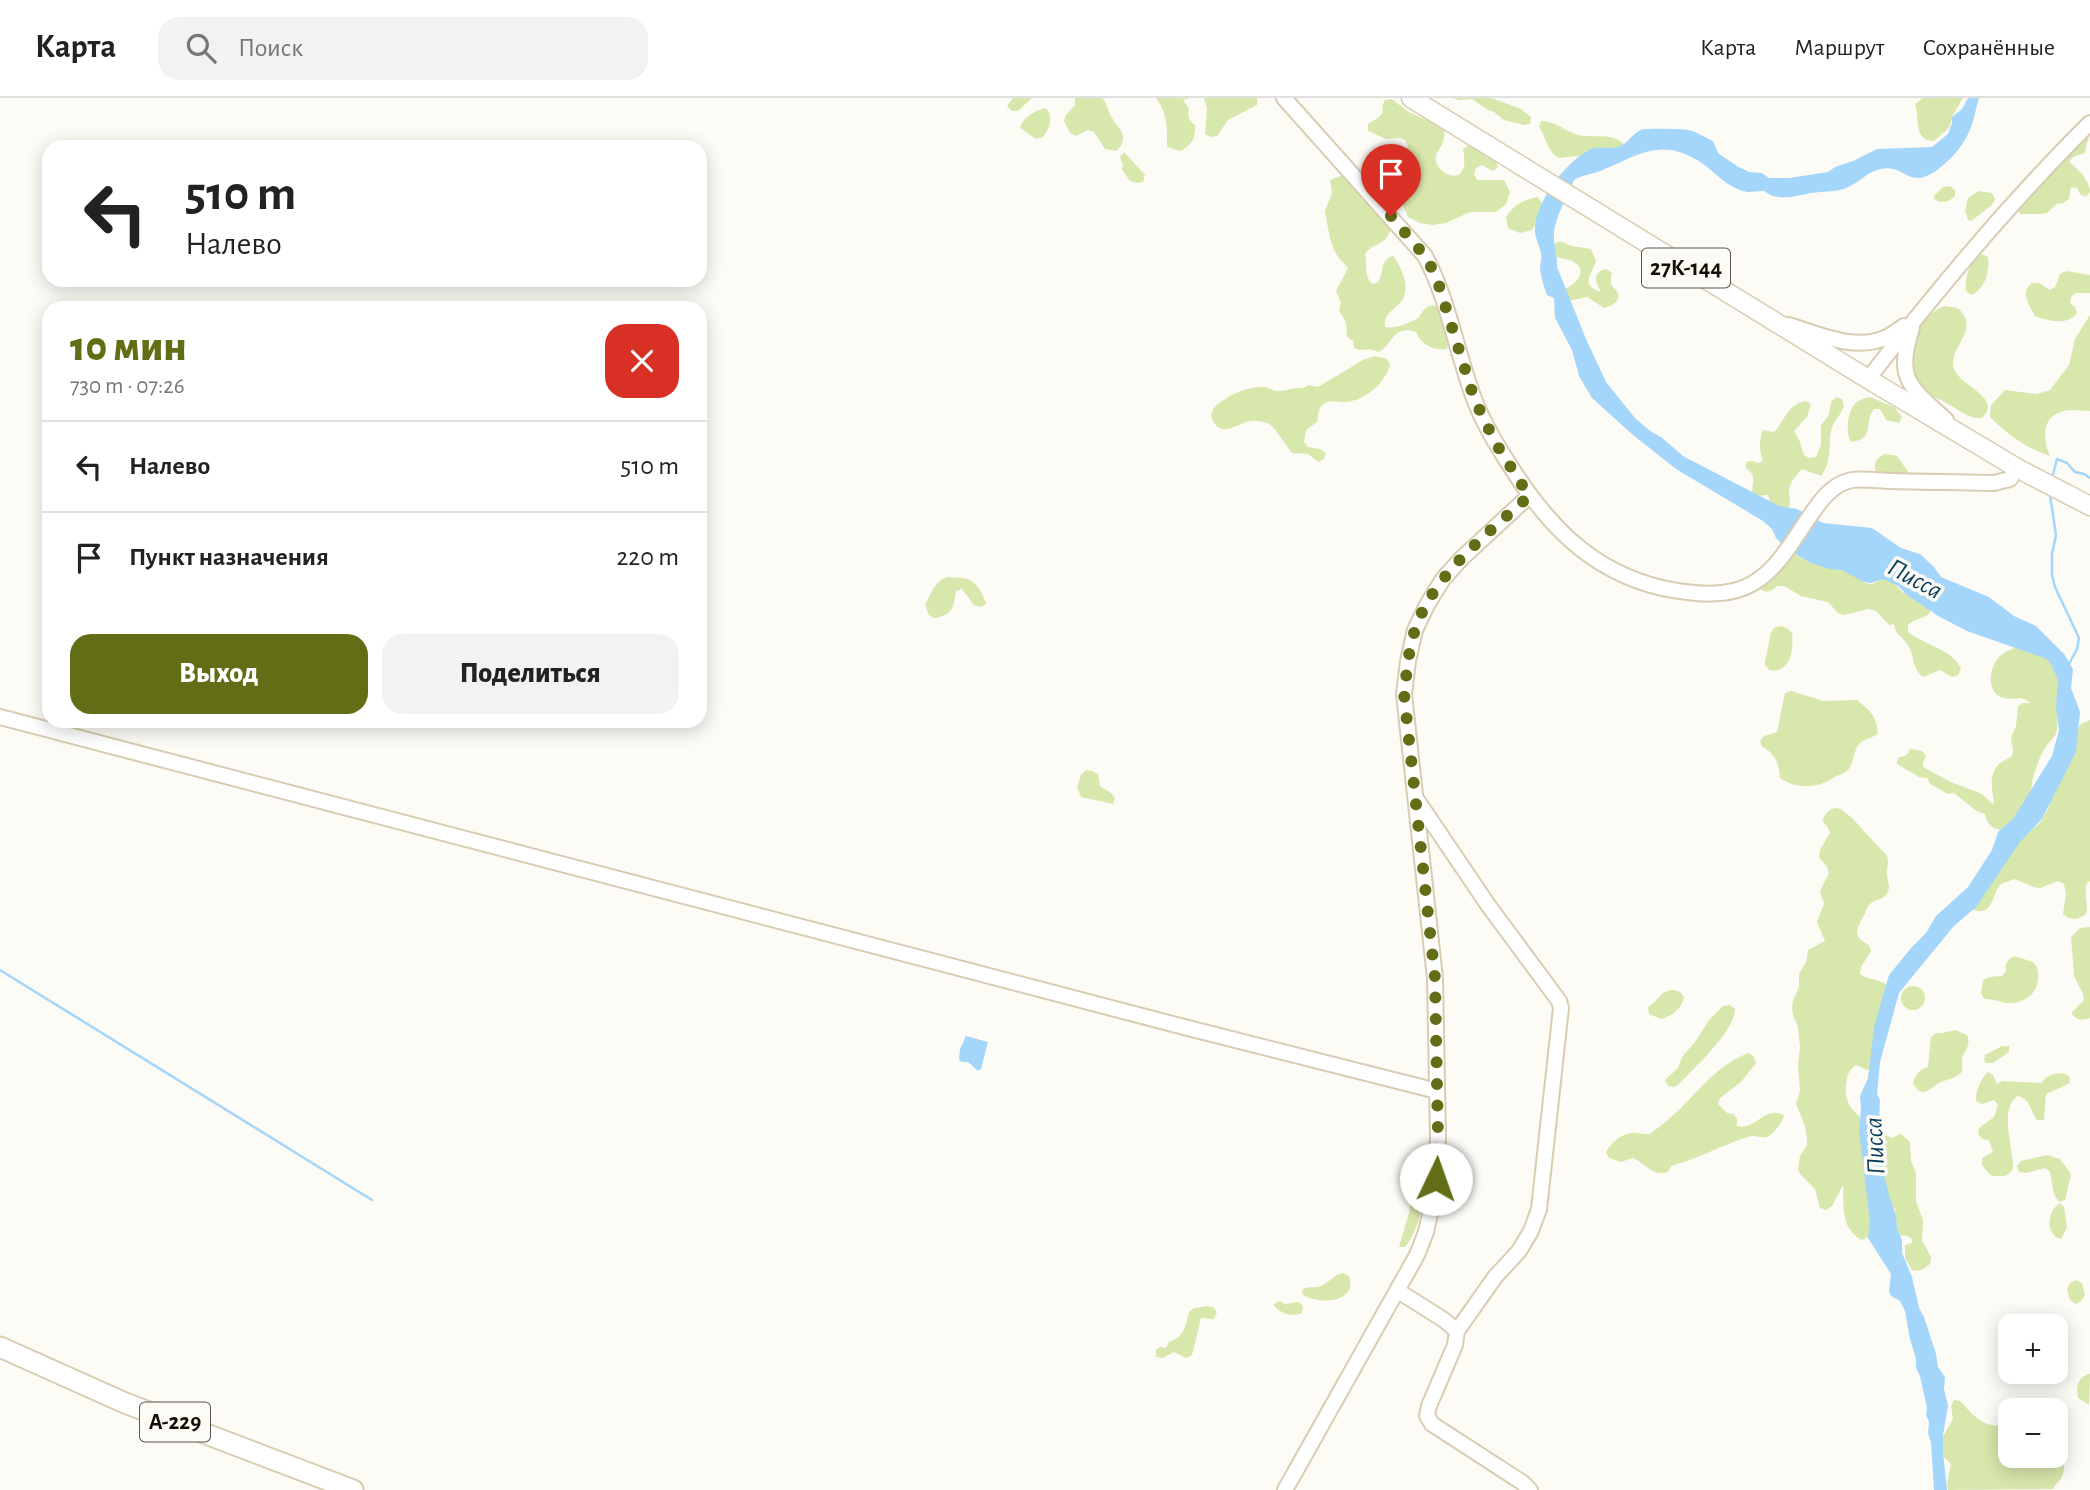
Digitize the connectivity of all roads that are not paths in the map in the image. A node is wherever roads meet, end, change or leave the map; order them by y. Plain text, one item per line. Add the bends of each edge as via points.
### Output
1 (1284, 98) edge
2 (1410, 98) edge
3 (2090, 122) edge
4 (1771, 320) junction
5 (1914, 320) junction
6 (1868, 379) junction
7 (1969, 440) junction
8 (2017, 468) junction
9 (1529, 496) junction
10 (2090, 506) edge
11 (0, 717) edge
12 (42, 728) edge
13 (42, 728) edge
14 (1416, 798) junction
15 (1437, 1091) junction
16 (1398, 1291) junction
17 (1457, 1331) junction
18 (0, 1347) edge
19 (353, 1490) edge
20 (1285, 1490) edge
21 (1530, 1490) edge

1 - 9 street via 1425,256 1436,276 1474,398
2 - 4 main road, 27К-144
3 - 5 street
4 - 5 street via 1844,342 1867,343 1886,338
4 - 6 main road, 27К-144
5 - 6 street
5 - 7 street via 1904,365 1908,380 1917,394
6 - 7 main road, 27К-144
7 - 8 main road, 27К-144
8 - 9 street via 2010,480 1994,482 1851,480 1828,492 1781,558 1754,583 1739,590 1695,594 1649,584 1608,567 1550,521
8 - 10 main road, 27К-144
9 - 14 street via 1443,579 1415,630 1404,694
11 - 13 street
12 - 15 street
14 - 15 street via 1435,978
14 - 17 street via 1561,1008 1539,1209 1519,1251
15 - 16 street via 1432,1205 1417,1255
16 - 17 street
16 - 20 street
17 - 21 street via 1427,1416 1432,1424
18 - 19 highway, А-229 via 125,1403

